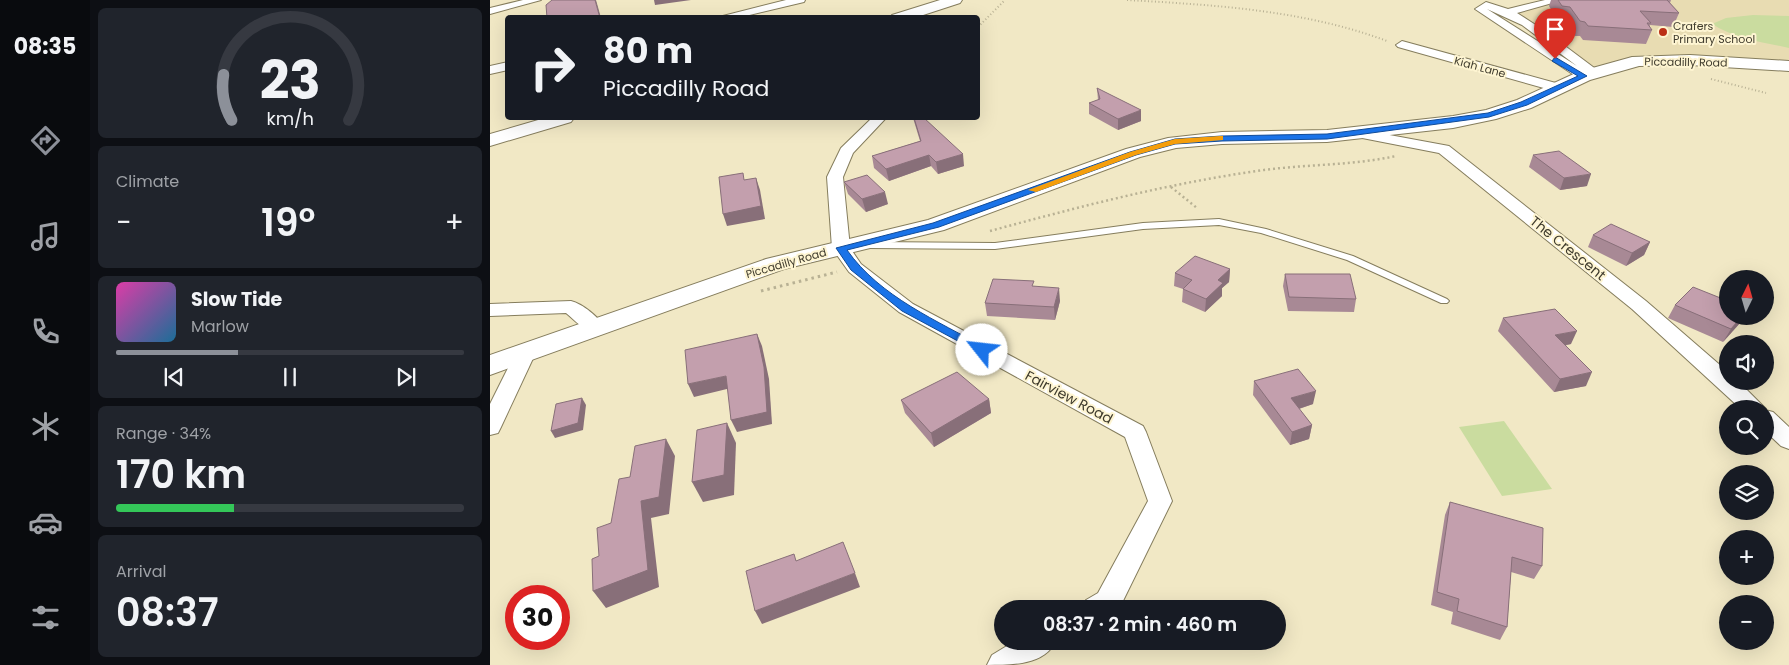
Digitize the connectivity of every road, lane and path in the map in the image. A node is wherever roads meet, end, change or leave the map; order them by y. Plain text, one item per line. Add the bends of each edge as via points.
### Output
1 (536, 0) edge
2 (800, 0) edge
3 (955, 0) edge
4 (1005, 0) edge
5 (1126, 0) edge
6 (1558, 0) edge
7 (490, 11) edge
8 (1508, 12) junction
9 (733, 15) edge
10 (907, 15) edge
11 (980, 24) edge
12 (1402, 45) joint
13 (1789, 66) edge
14 (505, 67) edge
15 (490, 70) edge
16 (1589, 75) junction
17 (1710, 79) dead end
18 (1558, 88) junction
19 (1766, 93) dead end
20 (557, 120) edge
21 (877, 120) edge
22 (1357, 133) junction
23 (1387, 138) junction
24 (490, 140) edge
25 (1171, 187) junction
26 (1219, 222) junction
27 (984, 232) dead end
28 (850, 247) junction
29 (855, 268) junction
30 (754, 292) dead end
31 (1444, 301) dead end
32 (490, 310) edge
33 (595, 327) junction
34 (526, 352) junction
35 (490, 365) edge
36 (1745, 400) edge
37 (1774, 426) edge
38 (490, 427) edge
39 (1789, 440) edge
40 (1109, 600) edge
41 (1027, 650) edge
42 (1002, 665) edge

1 - 7 street
2 - 9 street
3 - 10 main road
4 - 11 path
5 - 12 path via 1287,14 1360,31
6 - 8 street
8 - 16 street via 1567,52
8 - 16 street via 1486,5 1480,9
12 - 18 street, Kiah Lane
13 - 16 main road, Piccadilly Road via 1690,60 1638,61
14 - 15 street
16 - 18 main road, Piccadilly Road
17 - 19 path
18 - 22 main road, Piccadilly Road via 1524,104 1489,115
20 - 24 main road
21 - 28 street via 846,151 835,178
22 - 23 street, The Crescent
22 - 28 main road, Piccadilly Road via 1175,142 1133,153 936,225
23 - 25 path via 1408,153 1368,163 1259,170
23 - 36 street, The Crescent via 1444,149 1639,305
25 - 26 path
25 - 27 path
26 - 28 lane via 1143,226 995,246
26 - 31 lane via 1263,231 1350,258
28 - 29 street, Fairview Road
28 - 33 main road, Piccadilly Road via 776,264
29 - 30 path
29 - 40 street, Fairview Road via 906,308 1136,432 1160,501
32 - 33 street via 571,307
33 - 34 main road, Piccadilly Road
34 - 35 main road, Piccadilly Road
34 - 38 street
37 - 39 street
41 - 42 street

